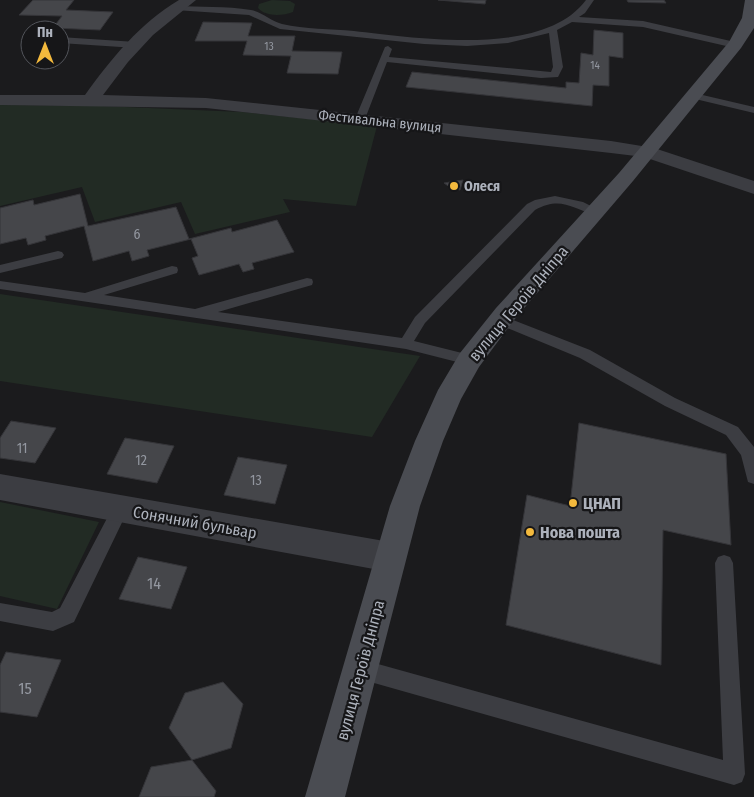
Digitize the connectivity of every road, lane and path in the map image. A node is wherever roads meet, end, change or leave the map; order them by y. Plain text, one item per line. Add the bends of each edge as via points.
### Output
1 (590, 0) edge
2 (752, 0) edge
3 (182, 4) edge
4 (571, 19) junction
5 (553, 29) junction
6 (392, 38) junction
7 (70, 41) edge
8 (136, 45) junction
9 (735, 45) junction
10 (384, 59) junction
11 (694, 96) junction
12 (0, 100) edge
13 (90, 101) junction
14 (754, 110) edge
15 (360, 119) junction
16 (647, 152) junction
17 (754, 188) edge
18 (595, 211) junction
19 (58, 255) dead end
20 (0, 269) edge
21 (172, 270) dead end
22 (307, 282) dead end
23 (0, 285) edge
24 (84, 297) junction
25 (196, 313) junction
26 (500, 320) junction
27 (406, 344) junction
28 (469, 360) junction
29 (754, 477) edge
30 (0, 487) edge
31 (121, 508) junction
32 (390, 557) junction
33 (724, 563) dead end
34 (0, 612) edge
35 (360, 669) junction
36 (325, 797) edge

1 - 4 lane
2 - 9 street, вулиця Героїв Дніпра via 748,26
3 - 6 lane via 251,13 280,26
3 - 8 street via 166,14
4 - 5 lane
4 - 9 lane via 643,24
5 - 6 lane via 521,38 483,42
5 - 10 lane via 558,67 556,75
6 - 10 lane
7 - 8 lane
8 - 13 street
9 - 11 street, вулиця Героїв Дніпра
10 - 15 lane
11 - 14 lane
11 - 16 street, вулиця Героїв Дніпра
12 - 13 street, Фестивальна вулиця
13 - 15 street, Фестивальна вулиця via 206,103
15 - 16 street, Фестивальна вулиця
16 - 17 street, Фестивальна вулиця
16 - 18 street, вулиця Героїв Дніпра
18 - 26 street, вулиця Героїв Дніпра
18 - 27 lane via 573,201 559,199 542,201 531,207 420,320
19 - 20 lane
21 - 24 lane
22 - 25 lane
23 - 24 lane
24 - 25 lane
25 - 27 lane
26 - 28 street, вулиця Героїв Дніпра
26 - 29 lane via 585,354 670,402 732,431 749,453
27 - 28 lane
28 - 32 street, вулиця Героїв Дніпра via 426,448
30 - 31 street, Сонячний бульвар
31 - 32 street, Сонячний бульвар
31 - 34 lane via 67,616 53,622
32 - 35 street, вулиця Героїв Дніпра
33 - 35 lane via 734,774
35 - 36 street, вулиця Героїв Дніпра

